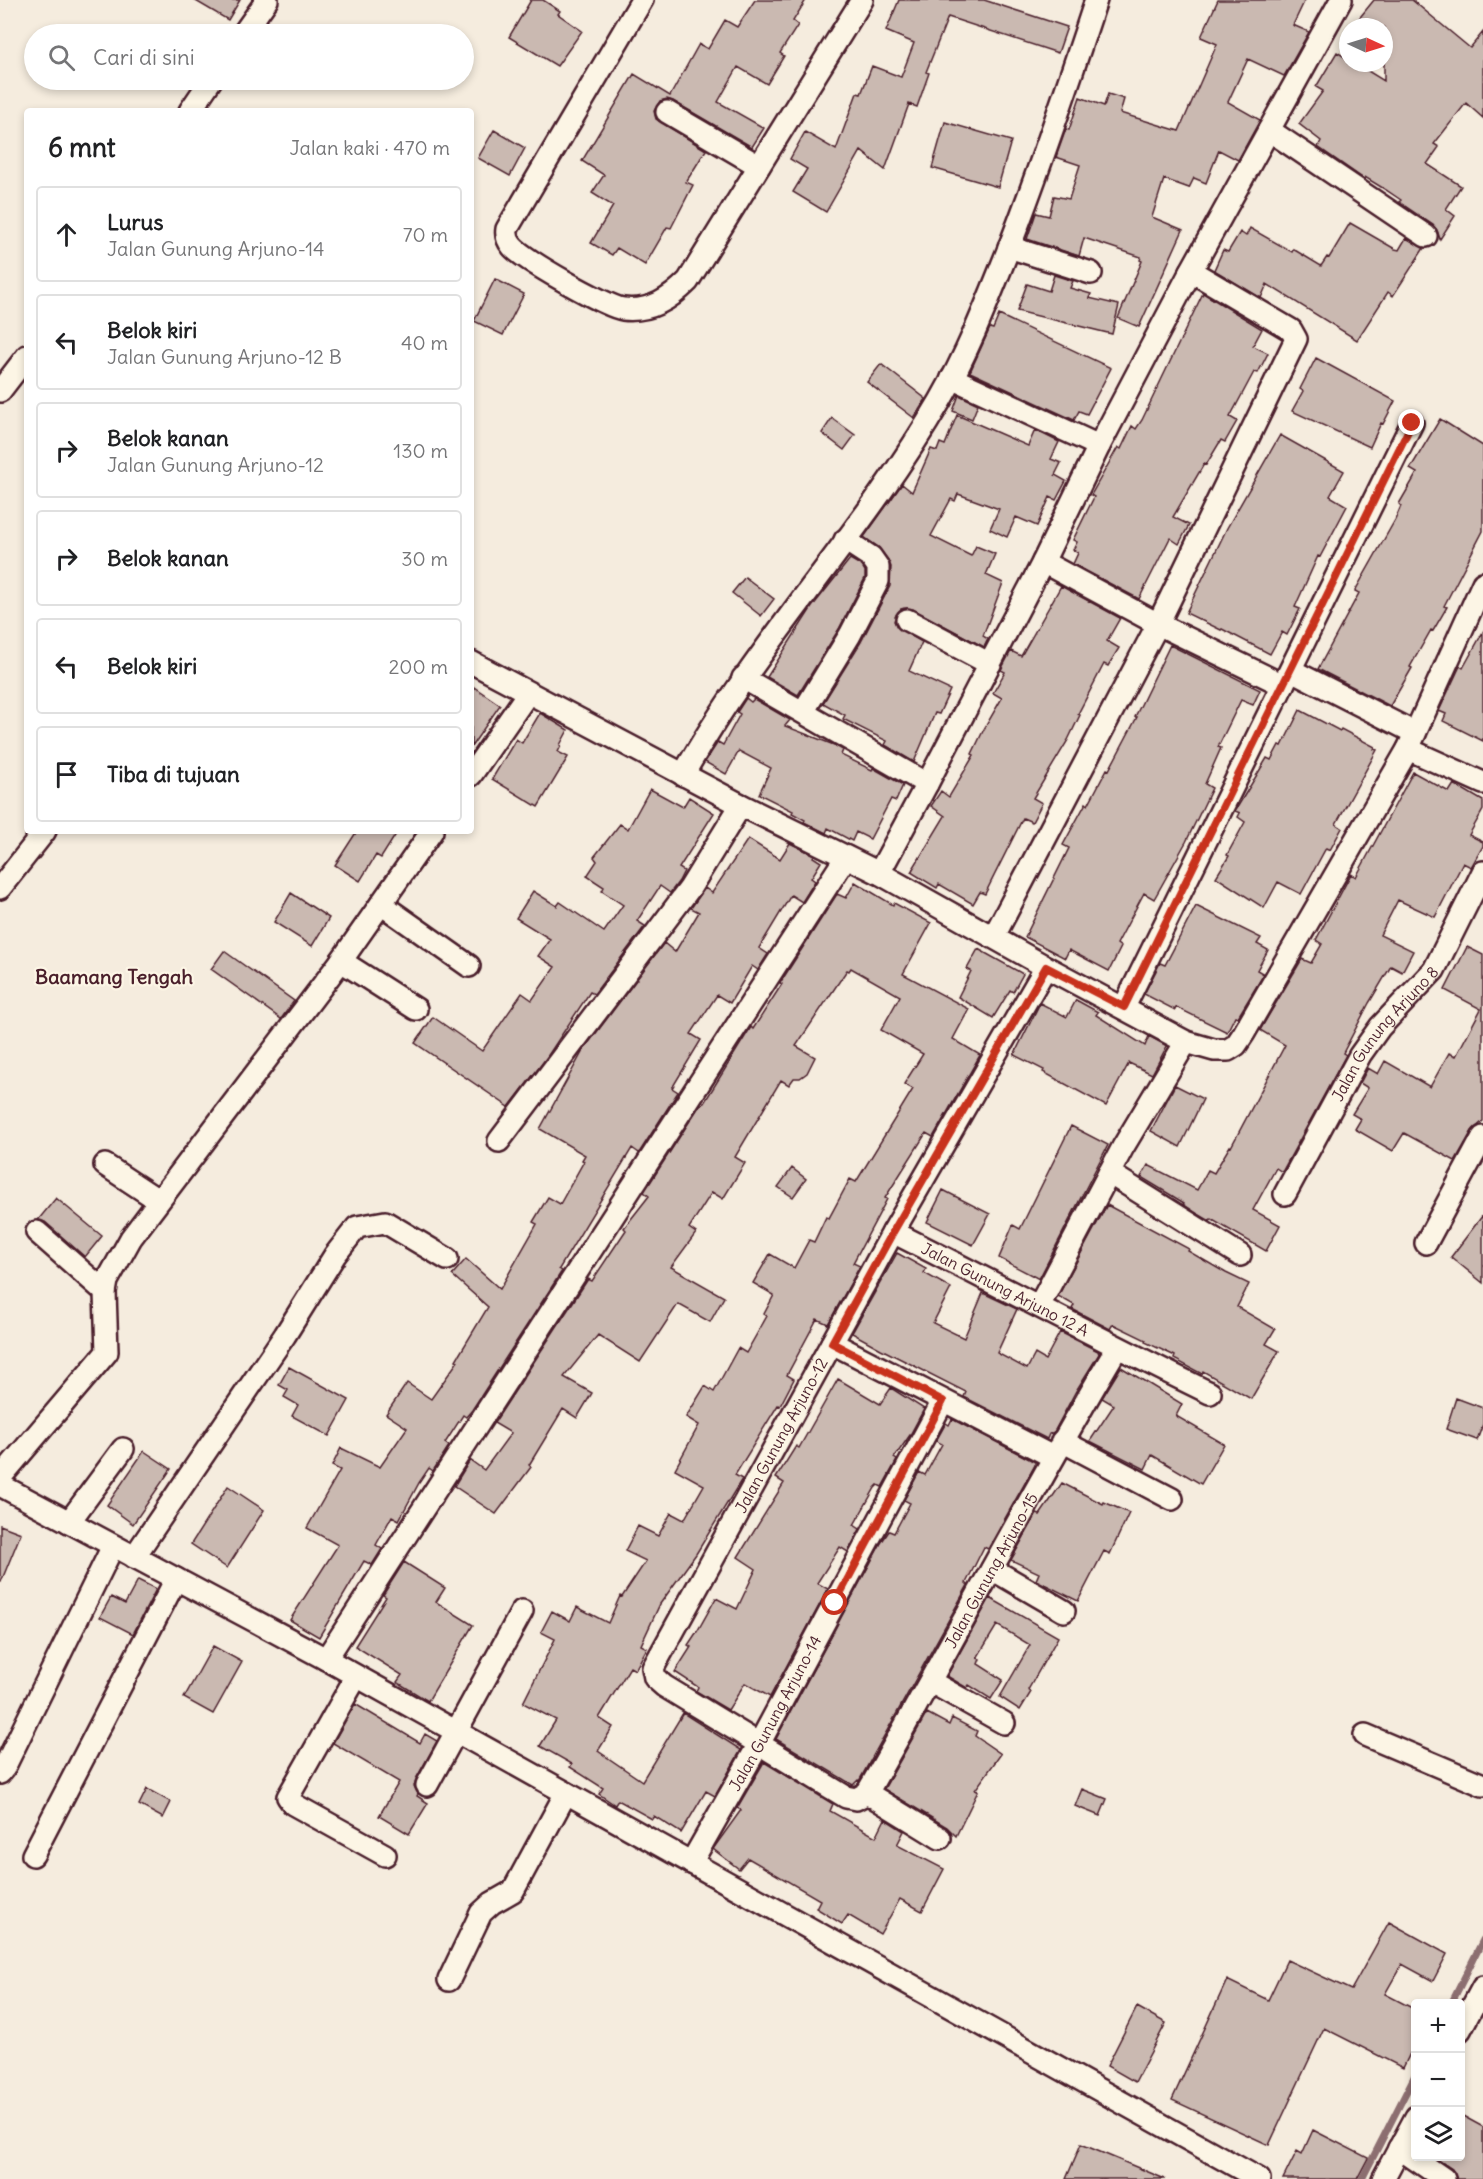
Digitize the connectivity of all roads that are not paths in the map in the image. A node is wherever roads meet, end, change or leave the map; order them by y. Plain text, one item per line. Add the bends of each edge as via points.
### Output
1 (267, 0) edge
2 (642, 0) edge
3 (862, 0) edge
4 (1096, 0) edge
5 (1341, 0) edge
6 (250, 24) edge
7 (204, 90) edge
8 (192, 108) edge
9 (667, 112) dead end
10 (1269, 130) junction
11 (759, 166) junction
12 (1426, 236) dead end
13 (1010, 247) junction
14 (1191, 271) junction
15 (1091, 273) dead end
16 (24, 360) edge
17 (952, 378) junction
18 (0, 391) edge
19 (1412, 423) dead end
20 (1099, 447) junction
21 (845, 540) junction
22 (1043, 562) junction
23 (1483, 583) edge
24 (907, 620) dead end
25 (1158, 624) junction
26 (474, 664) edge
27 (990, 664) junction
28 (743, 678) junction
29 (1287, 678) junction
30 (528, 693) junction
31 (803, 712) junction
32 (1411, 741) junction
33 (474, 771) edge
34 (682, 775) junction
35 (1483, 783) edge
36 (927, 784) junction
37 (741, 805) junction
38 (43, 834) edge
39 (430, 834) edge
40 (846, 857) junction
41 (1483, 872) edge
42 (879, 873) junction
43 (0, 888) edge
44 (381, 904) junction
45 (994, 936) junction
46 (341, 961) junction
47 (469, 966) dead end
48 (1046, 967) junction
49 (1124, 1007) junction
50 (416, 1009) dead end
51 (1186, 1042) junction
52 (1483, 1137) edge
53 (499, 1141) dead end
54 (105, 1166) dead end
55 (1109, 1173) junction
56 (1285, 1194) dead end
57 (159, 1200) junction
58 (37, 1232) dead end
59 (893, 1232) junction
60 (1426, 1243) dead end
61 (1240, 1255) dead end
62 (447, 1259) dead end
63 (105, 1292) junction
64 (1039, 1306) junction
65 (832, 1343) junction
66 (1117, 1348) junction
67 (1210, 1393) dead end
68 (943, 1401) junction
69 (123, 1449) dead end
70 (1057, 1449) junction
71 (0, 1478) edge
72 (0, 1485) edge
73 (1172, 1499) dead end
74 (69, 1522) junction
75 (113, 1546) junction
76 (134, 1557) junction
77 (992, 1569) junction
78 (176, 1579) junction
79 (522, 1611) dead end
80 (1064, 1611) dead end
81 (326, 1659) junction
82 (356, 1677) junction
83 (931, 1682) junction
84 (1004, 1723) dead end
85 (455, 1731) junction
86 (1365, 1735) dead end
87 (759, 1744) junction
88 (0, 1773) edge
89 (427, 1785) dead end
90 (1483, 1785) edge
91 (566, 1793) junction
92 (867, 1793) junction
93 (940, 1838) dead end
94 (33, 1855) dead end
95 (385, 1855) dead end
96 (691, 1863) junction
97 (449, 1980) dead end
98 (1483, 1987) edge
99 (1465, 2022) edge
100 (1411, 2126) edge
101 (1399, 2148) junction
102 (1260, 2179) edge
103 (1383, 2179) edge
104 (1444, 2179) edge

1 - 6 street
2 - 11 street via 507,229 513,247 606,304 623,309 662,303 688,281
3 - 11 street
4 - 13 street
5 - 10 street
7 - 8 street
9 - 11 street
10 - 12 street
10 - 14 street
13 - 15 street
13 - 17 street
14 - 20 street
14 - 25 street via 1292,330 1296,339
16 - 18 street
17 - 20 street
17 - 21 street via 918,436
19 - 29 street
20 - 22 street
21 - 28 street
21 - 31 street via 871,557 878,567 878,581
22 - 25 street
22 - 27 street
23 - 32 street
24 - 27 street
25 - 29 street
25 - 45 street
26 - 30 street
27 - 36 street
28 - 31 street
28 - 34 street
29 - 32 street
29 - 49 street
30 - 33 street
30 - 34 street
31 - 36 street
32 - 35 street
32 - 51 street via 1236,1045 1228,1050 1214,1050
34 - 37 street
36 - 42 street
37 - 40 street
37 - 53 street via 690,888
38 - 43 street
39 - 44 street
40 - 42 street
40 - 81 street
41 - 56 street, Jalan Gunung Arjuno 8 via 1434,970 1359,1055
42 - 45 street
44 - 46 street
44 - 47 street
45 - 48 street
46 - 50 street
46 - 57 street
48 - 49 street
48 - 59 street, Jalan Gunung Arjuno-12
49 - 51 street
51 - 55 street
52 - 60 street
54 - 57 street
55 - 61 street
55 - 64 street
57 - 63 street via 131,1238
58 - 63 street
59 - 64 street, Jalan Gunung Arjuno 12 A
59 - 65 street, Jalan Gunung Arjuno-12
62 - 76 street via 385,1222 357,1227
63 - 71 street via 107,1352
64 - 66 street, Jalan Gunung Arjuno 12 A
65 - 68 street
65 - 87 street, Jalan Gunung Arjuno-12 via 652,1668 655,1678
66 - 67 street, Jalan Gunung Arjuno 12 A
66 - 70 street, Jalan Gunung Arjuno-15
68 - 70 street
68 - 87 street, Jalan Gunung Arjuno-14
69 - 74 street
70 - 73 street
70 - 77 street, Jalan Gunung Arjuno-15
72 - 74 street
74 - 75 street
75 - 76 street
75 - 88 street
76 - 78 street
77 - 80 street
77 - 83 street, Jalan Gunung Arjuno-15
78 - 81 street
78 - 94 street
79 - 85 street
81 - 82 street
82 - 85 street
82 - 95 street via 288,1797 293,1804
83 - 84 street
83 - 92 street, Jalan Gunung Arjuno-15
85 - 89 street
85 - 91 street
86 - 90 street
87 - 92 street via 846,1797 856,1799
87 - 96 street, Jalan Gunung Arjuno-14
91 - 96 street
91 - 97 street via 520,1882 481,1913
92 - 93 street
96 - 102 street
98 - 99 street
100 - 101 street
101 - 103 street
101 - 104 street

